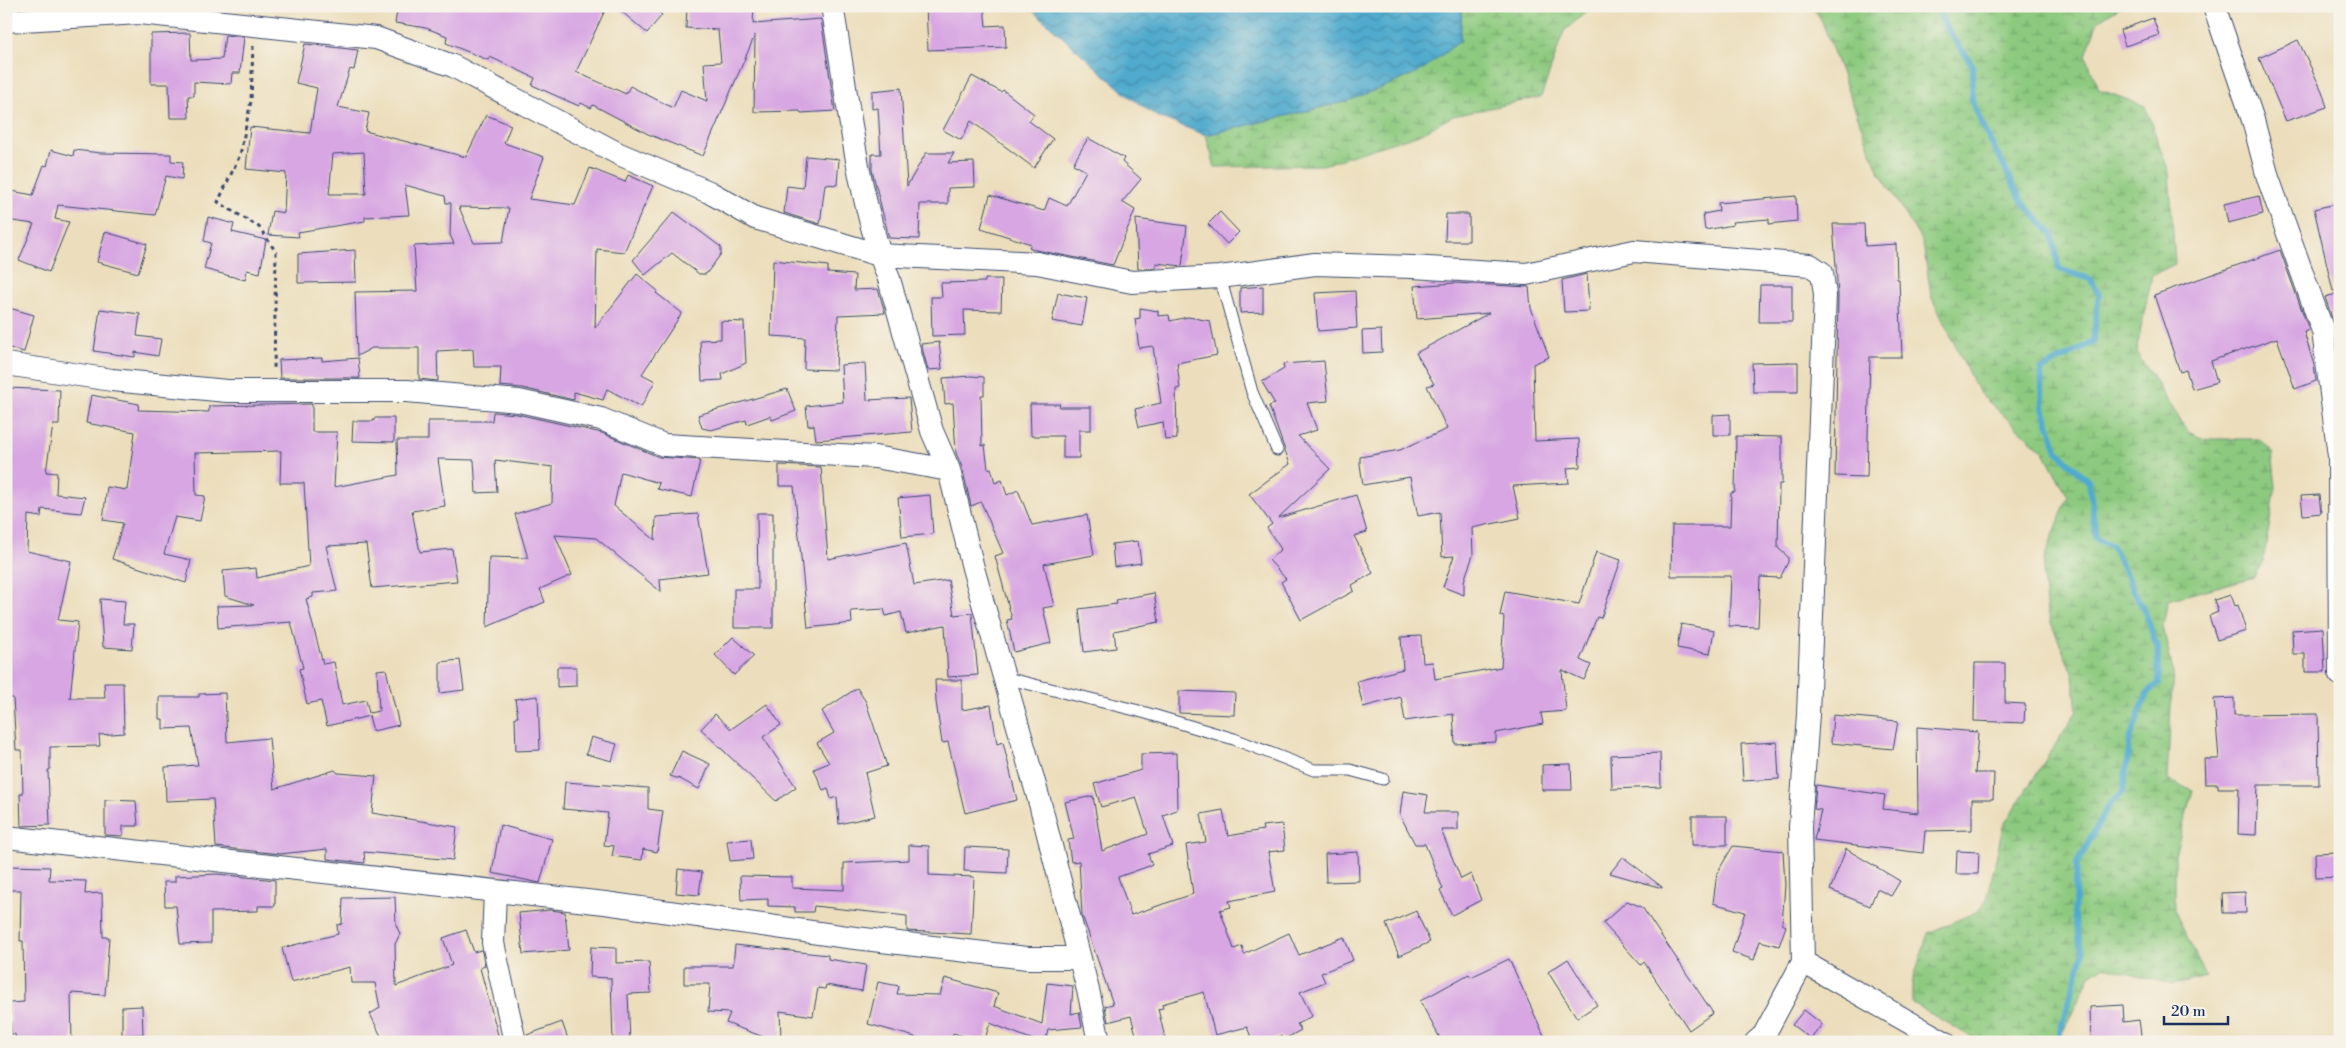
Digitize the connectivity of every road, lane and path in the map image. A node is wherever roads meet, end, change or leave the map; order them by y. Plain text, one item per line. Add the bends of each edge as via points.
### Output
1 (832, 6) edge
2 (2214, 6) edge
3 (6, 21) edge
4 (254, 24) junction
5 (879, 255) junction
6 (1220, 277) junction
7 (6, 364) edge
8 (273, 391) junction
9 (1277, 450) dead end
10 (2339, 456) edge
11 (949, 470) junction
12 (2340, 674) edge
13 (1006, 678) junction
14 (1383, 779) dead end
15 (6, 838) edge
16 (495, 891) junction
17 (1079, 958) junction
18 (1802, 962) junction
19 (516, 1042) edge
20 (1099, 1042) edge
21 (1756, 1042) edge
22 (1944, 1042) edge

1 - 5 street via 863,190
2 - 10 street via 2254,120 2268,178 2323,331
3 - 4 street via 139,13
4 - 5 street via 376,38 453,66 619,154 709,192 755,218
4 - 8 path via 251,101 242,146 218,202 259,227 276,252
5 - 6 street via 1037,262 1132,282
5 - 11 street via 932,431
6 - 9 lane via 1252,392
6 - 18 street via 1314,264 1526,274 1634,251 1810,265 1822,273 1825,295 1800,827
7 - 8 street via 112,380 227,391
8 - 11 street via 407,391 519,401 600,418 664,445 875,457
10 - 12 street
11 - 13 street via 973,568
13 - 14 lane via 1234,739 1314,770 1350,770
13 - 17 street
15 - 16 street
16 - 17 street via 605,903 847,938 1027,958
16 - 19 street via 493,943
17 - 20 street
18 - 21 street via 1764,1035
18 - 22 street

